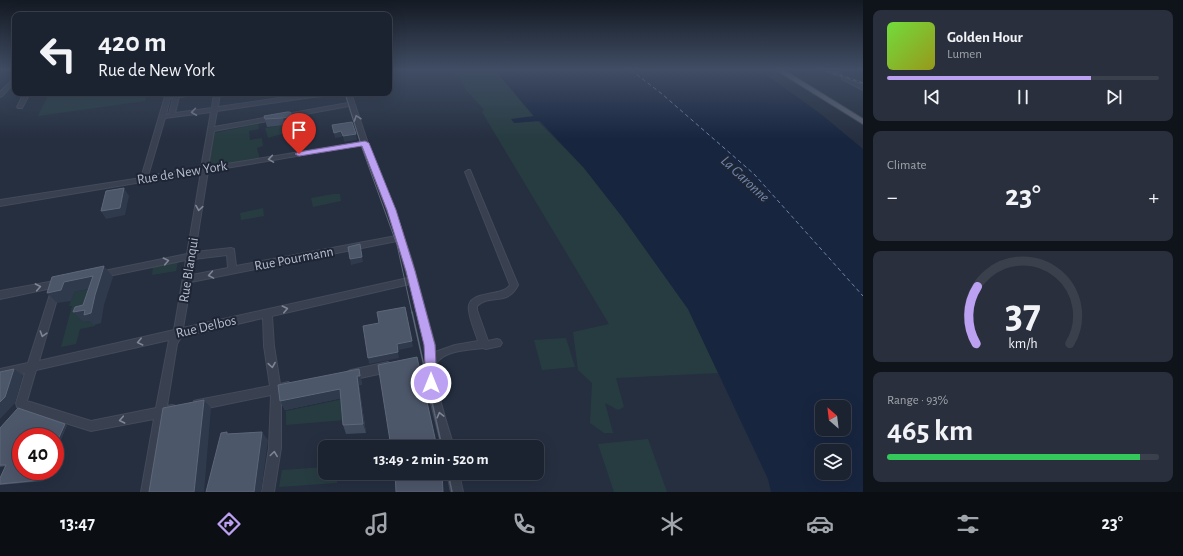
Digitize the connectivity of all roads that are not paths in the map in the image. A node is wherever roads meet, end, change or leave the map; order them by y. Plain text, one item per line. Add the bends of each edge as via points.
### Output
1 (816, 93) edge
2 (26, 96) edge
3 (169, 96) edge
4 (176, 96) edge
5 (217, 96) edge
6 (275, 96) edge
7 (306, 96) edge
8 (349, 96) edge
9 (276, 100) junction
10 (351, 104) junction
11 (20, 107) dead end
12 (215, 109) junction
13 (172, 115) junction
14 (162, 117) junction
15 (863, 122) edge
16 (211, 130) junction
17 (365, 143) junction
18 (205, 170) junction
19 (468, 172) dead end
20 (144, 179) junction
21 (0, 203) edge
22 (400, 238) junction
23 (191, 256) junction
24 (232, 271) junction
25 (88, 277) edge
26 (187, 279) junction
27 (413, 280) junction
28 (0, 295) edge
29 (267, 313) junction
30 (178, 333) junction
31 (428, 340) junction
32 (497, 343) dead end
33 (484, 344) junction
34 (455, 349) junction
35 (432, 362) junction
36 (401, 365) edge
37 (32, 367) junction
38 (0, 374) edge
39 (341, 376) edge
40 (298, 385) edge
41 (276, 389) junction
42 (160, 412) junction
43 (446, 440) edge
44 (454, 480) edge
45 (147, 492) edge
46 (268, 492) edge
47 (456, 492) edge

1 - 15 main road
2 - 11 street
3 - 14 street
4 - 13 street
5 - 12 street, Rue Blanqui
6 - 9 street
7 - 9 street
8 - 10 street
9 - 12 street
10 - 16 street
17 -> 10 street
12 -> 13 street
12 - 16 street, Rue Blanqui
13 - 14 street
14 - 20 street
16 - 18 street, Rue Blanqui
17 -> 18 street, Rue de New York
17 - 22 street
18 - 20 street, Rue de New York
18 -> 23 street, Rue Blanqui
19 - 33 street via 514,285 507,294 479,299 473,305
20 - 21 street, Rue de New York
22 - 24 street, Rue Pourmann
22 - 27 street
23 - 24 street via 231,251
25 -> 23 street
23 - 26 street, Rue Blanqui
24 -> 26 street, Rue Pourmann
26 - 30 street, Rue Blanqui
29 -> 27 street, Rue Delbos
27 - 31 street
28 -> 37 street via 62,282
29 - 30 street, Rue Delbos
29 -> 41 street
30 -> 37 street, Rue Delbos
30 - 42 street, Rue Blanqui via 172,343
31 - 34 street via 435,347
31 - 35 street
32 - 33 street
33 - 34 street
34 - 35 street via 437,355
43 -> 35 street via 431,383
36 - 39 street
37 - 38 street, Rue Delbos
42 -> 37 street via 90,426 24,405 21,400
40 - 41 street
41 - 42 street
46 -> 41 street via 275,448
42 - 45 street, Rue Blanqui
44 - 47 street

